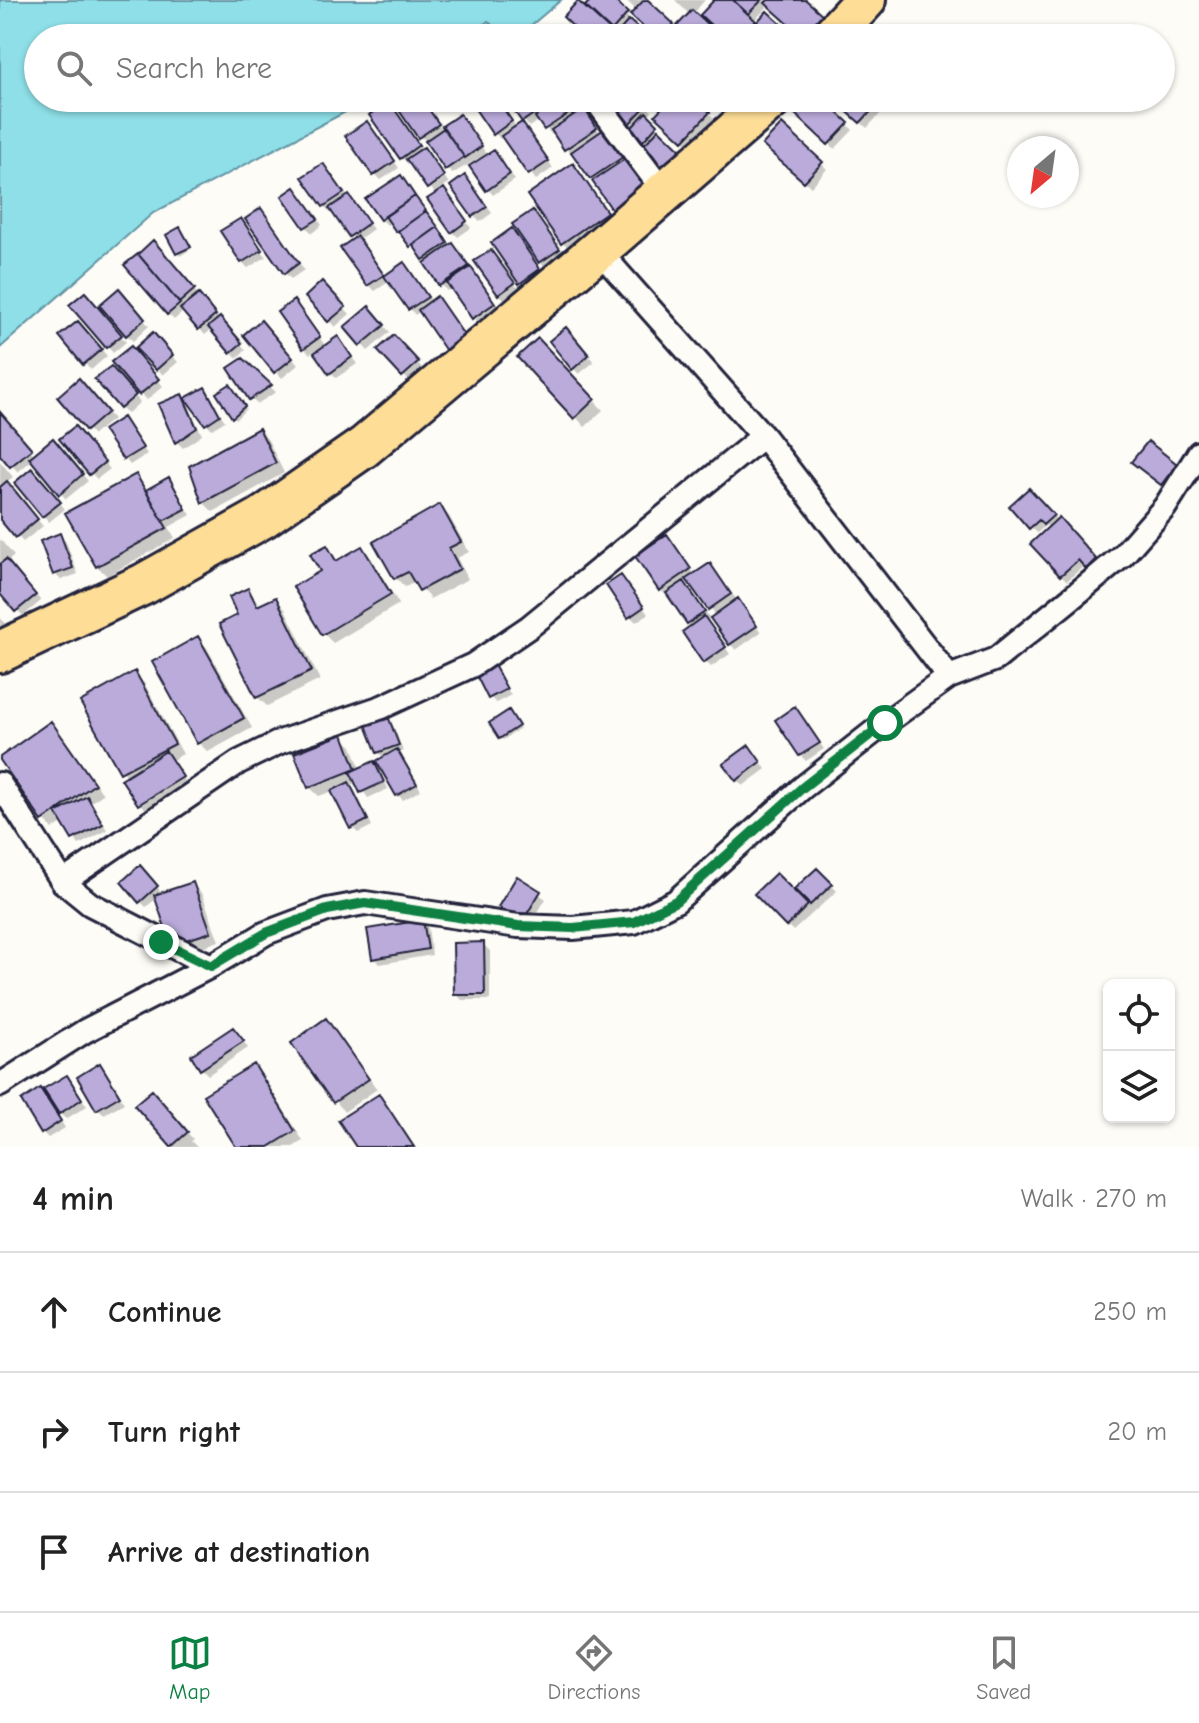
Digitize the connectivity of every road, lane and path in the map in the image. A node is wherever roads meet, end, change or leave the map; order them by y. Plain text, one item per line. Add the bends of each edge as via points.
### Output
1 (865, 0) edge
2 (843, 24) edge
3 (604, 112) edge
4 (757, 112) edge
5 (665, 193) junction
6 (598, 250) junction
7 (763, 436) junction
8 (1199, 453) edge
9 (0, 652) edge
10 (949, 677) junction
11 (0, 784) edge
12 (63, 882) junction
13 (211, 966) junction
14 (0, 1085) edge

1 - 2 highway
3 - 5 street
4 - 5 highway
5 - 6 highway
6 - 7 street
6 - 9 highway via 364,447 262,518 144,584
7 - 10 street
7 - 12 street via 529,627 473,665 239,762
8 - 10 street via 1165,507 1123,555 996,659
10 - 13 street via 802,788 676,901 634,922 518,926 365,903 327,910 266,933
11 - 12 street
12 - 13 street via 90,904
13 - 14 street via 85,1031

